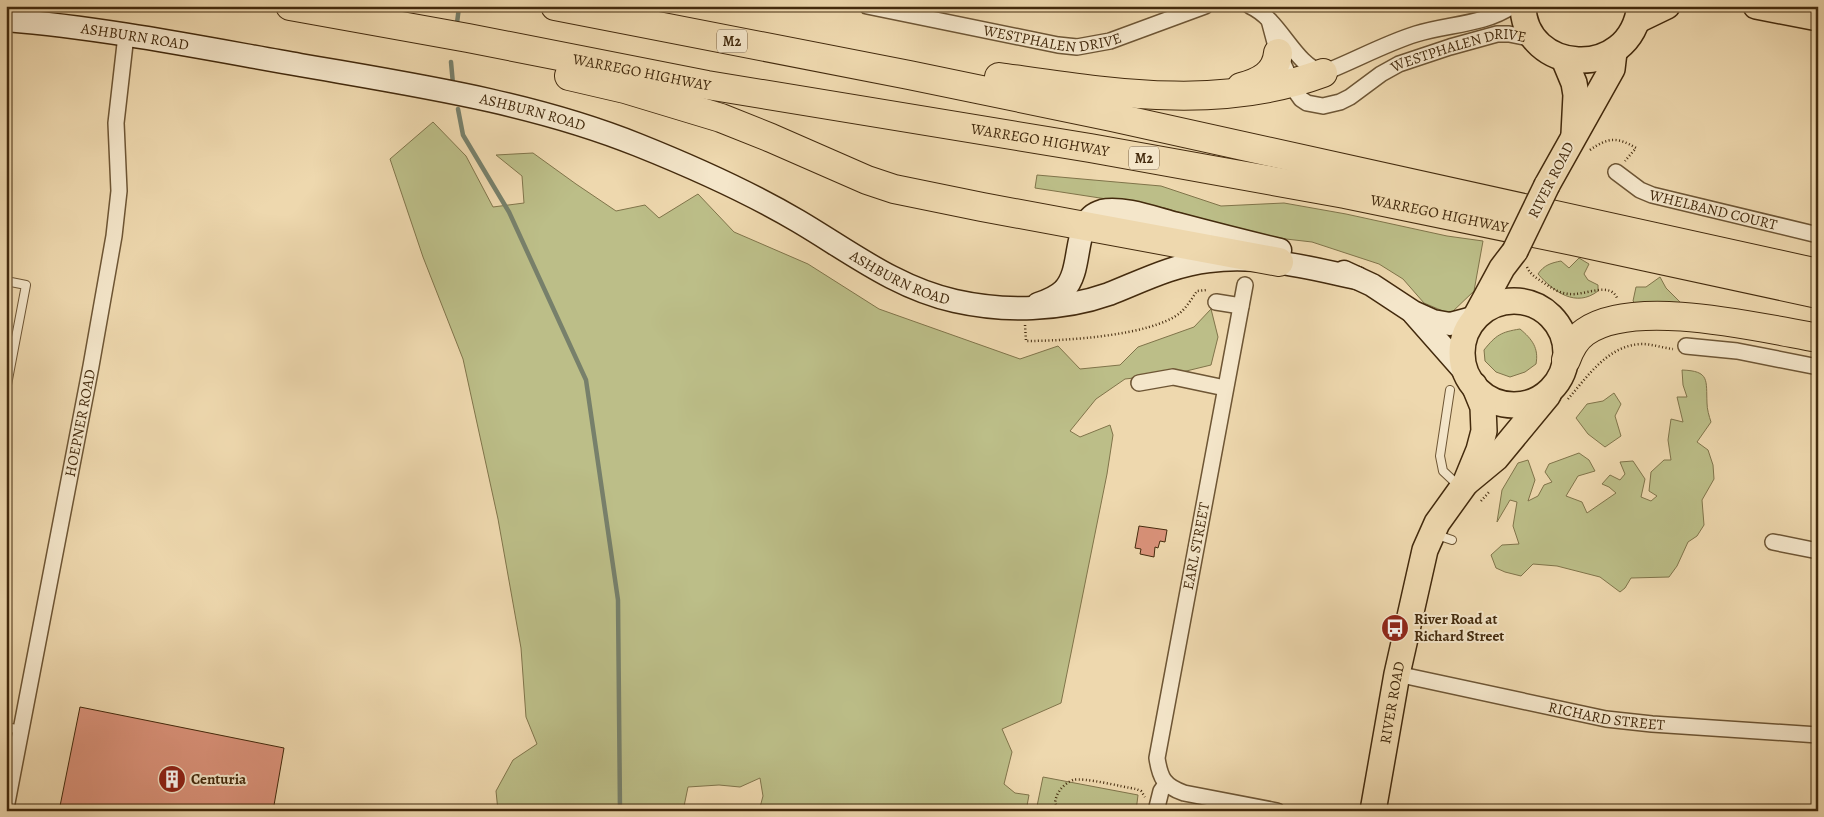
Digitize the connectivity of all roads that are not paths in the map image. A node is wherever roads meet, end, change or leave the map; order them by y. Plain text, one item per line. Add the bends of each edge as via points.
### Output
1 (290, 6) edge
2 (555, 6) edge
3 (867, 6) edge
4 (1205, 6) edge
5 (1250, 6) edge
6 (1512, 6) edge
7 (1523, 6) edge
8 (1667, 6) edge
9 (1756, 6) edge
10 (326, 13) junction
11 (1639, 13) edge
12 (1818, 18) edge
13 (6, 20) edge
14 (1269, 20) junction
15 (126, 35) junction
16 (1535, 39) junction
17 (1614, 52) junction
18 (1278, 53) junction
19 (1564, 59) junction
20 (1323, 74) junction
21 (909, 75) junction
22 (1291, 84) junction
23 (1193, 96) junction
24 (1580, 145) junction
25 (1616, 172) road end
26 (1083, 226) junction
27 (1818, 235) edge
28 (1521, 258) junction
29 (1278, 262) junction
30 (1818, 273) edge
31 (1357, 278) junction
32 (6, 281) edge
33 (1245, 284) dead end
34 (1818, 294) edge
35 (1216, 302) road end
36 (1530, 303) junction
37 (1241, 306) junction
38 (1025, 307) junction
39 (1413, 312) junction
40 (1476, 317) junction
41 (1818, 338) edge
42 (1683, 348) road end
43 (1818, 367) edge
44 (1562, 382) junction
45 (1138, 383) dead end
46 (1463, 383) junction
47 (1225, 388) junction
48 (6, 390) edge
49 (1469, 491) junction
50 (1773, 542) dead end
51 (1818, 551) edge
52 (1397, 674) junction
53 (14, 728) edge
54 (1818, 735) edge
55 (1166, 784) junction
56 (6, 808) edge
57 (1150, 808) edge
58 (1277, 811) edge
59 (1373, 811) edge

1 - 10 highway, WARREGO HIGHWAY / M2
2 - 21 highway, WARREGO HIGHWAY / M2
3 - 4 street, WESTPHALEN DRIVE via 1077,47 1110,40
5 - 14 street
6 - 20 street, WESTPHALEN DRIVE via 1486,19 1440,27 1392,42
7 - 16 main road via 1527,26
8 - 11 main road
9 - 12 main road
10 - 26 highway via 356,30 678,104 738,125 867,180 918,195
10 - 34 highway, WARREGO HIGHWAY / M2 via 707,85 1345,194
11 - 17 main road via 1628,38
13 - 15 street, ASHBURN ROAD
14 - 18 street, WESTPHALEN DRIVE
14 - 20 street via 1309,67
15 - 38 street, ASHBURN ROAD via 478,98 596,130 701,171 746,193 883,274 922,292 976,305
15 - 53 street, HOEPNER ROAD via 116,123 119,191 115,228 91,366
16 - 19 main road
16 - 22 street, WESTPHALEN DRIVE via 1497,34 1450,47 1399,64 1331,106 1308,103 1301,99
17 - 19 main road via 1598,59
17 - 24 main road, RIVER ROAD via 1612,69 1589,112
18 - 22 street, WESTPHALEN DRIVE
18 - 23 highway via 1273,69 1258,82
19 - 24 main road, RIVER ROAD via 1574,83
20 - 22 highway
21 - 23 highway via 936,67 1089,89
21 - 30 highway, WARREGO HIGHWAY / M2
22 - 23 highway via 1240,94
24 - 28 main road, RIVER ROAD, bridge via 1548,185
25 - 27 street, WHELBAND COURT via 1652,195
26 - 29 highway
26 - 31 street, ASHBURN ROAD via 1103,211 1127,212 1295,254
26 - 38 street, ASHBURN ROAD via 1074,274 1067,286 1050,299
28 - 36 main road, RIVER ROAD via 1515,270 1516,281 1523,297
28 - 40 main road, RIVER ROAD via 1502,268
29 - 31 street, ASHBURN ROAD
29 - 38 street, ASHBURN ROAD via 1242,259 1205,261 1165,271 1066,306
31 - 39 street, ASHBURN ROAD
32 - 48 lane via 26,285
33 - 37 street, EARL STREET
35 - 37 street
36 - 40 main road via 1499,302
36 - 44 main road via 1549,314 1566,343
37 - 47 street, EARL STREET
39 - 40 street, ASHBURN ROAD via 1447,324
39 - 46 street, ASHBURN ROAD
40 - 46 main road via 1462,348
41 - 44 highway via 1702,318 1645,316 1621,319 1589,329 1581,335 1572,345
42 - 43 street via 1737,351
44 - 46 main road via 1538,401 1517,405 1495,401
44 - 49 main road, RIVER ROAD
45 - 47 street via 1173,377
46 - 49 main road, RIVER ROAD via 1481,400 1484,426
46 - 49 lane via 1440,456 1443,471
47 - 55 street, EARL STREET via 1157,758
49 - 52 main road, RIVER ROAD via 1437,524 1442,536 1425,550
50 - 51 street
52 - 54 street, RICHARD STREET via 1606,719
52 - 59 main road, RIVER ROAD
53 - 56 street, HOEPNER ROAD
55 - 57 street
55 - 58 street via 1184,793

